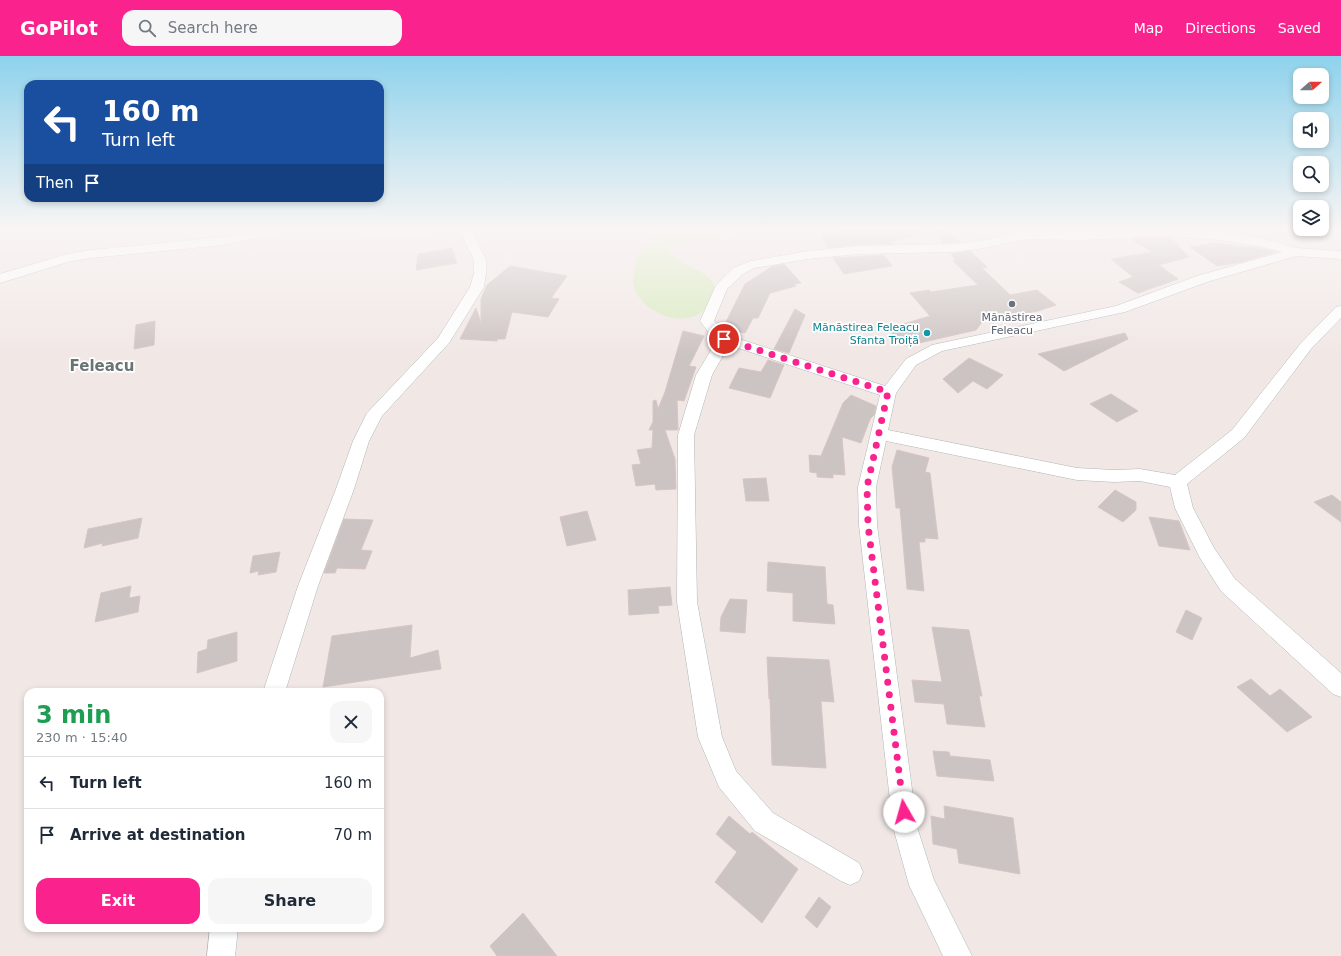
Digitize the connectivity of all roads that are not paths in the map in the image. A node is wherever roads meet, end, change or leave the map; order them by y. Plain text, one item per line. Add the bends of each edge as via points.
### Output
1 (20, 271) edge
2 (480, 271) edge
3 (738, 271) edge
4 (1230, 271) edge
5 (0, 278) edge
6 (1341, 310) edge
7 (724, 339) junction
8 (888, 392) junction
9 (880, 434) junction
10 (1178, 482) junction
11 (1341, 687) edge
12 (275, 688) edge
13 (850, 872) dead end
14 (224, 932) edge
15 (221, 956) edge
16 (958, 956) edge

1 - 5 street
2 - 12 street via 477,287 444,340 375,413 361,441 308,586
3 - 7 street via 721,288 707,321
4 - 8 street via 1120,309 938,348 912,362
6 - 10 street via 1306,346 1238,434
7 - 8 street
7 - 13 street via 704,375 686,435 687,602 710,737 727,779 764,822
8 - 9 street
9 - 10 street via 1077,474 1140,475
9 - 16 street via 867,487 868,525 905,827 922,885
10 - 11 street via 1184,508 1207,554 1228,585
14 - 15 street

